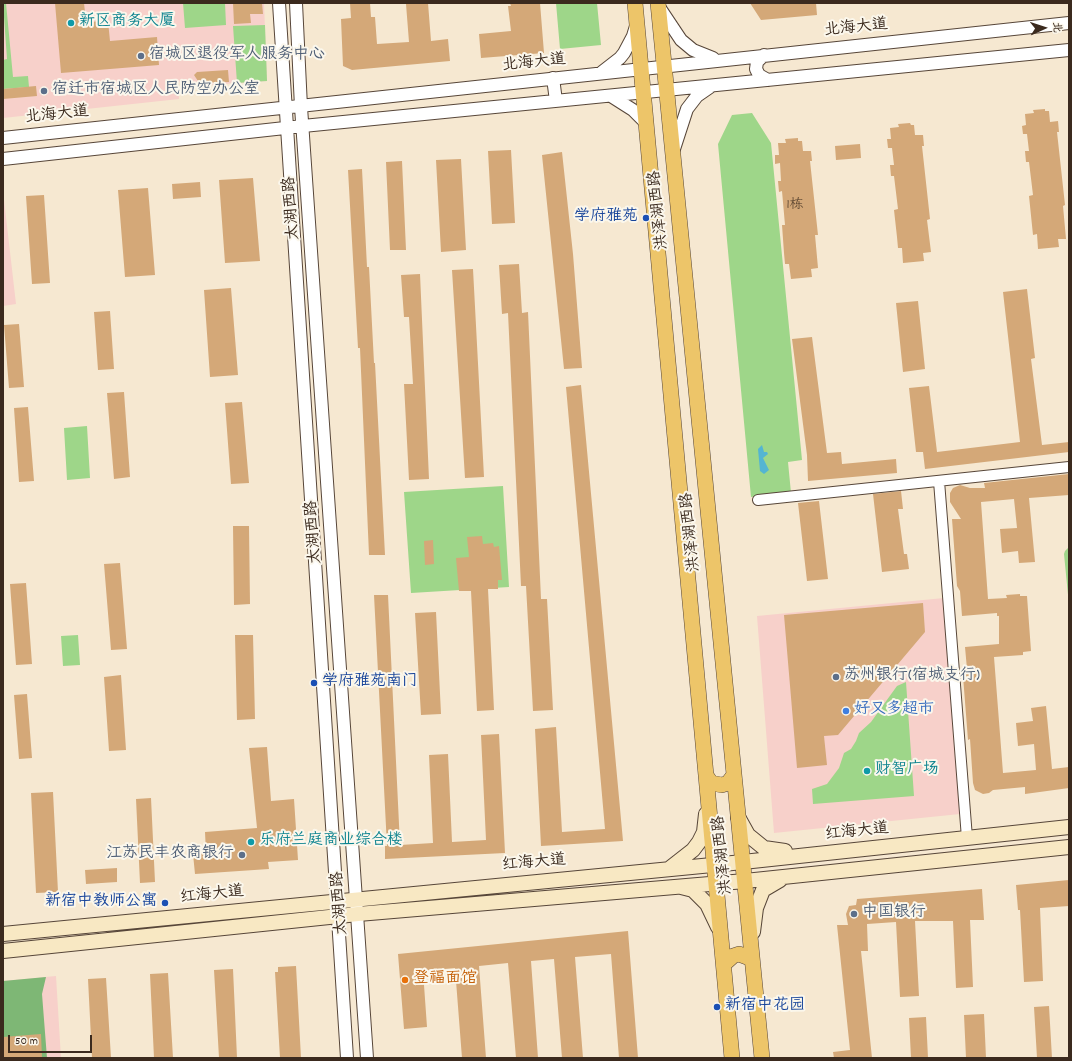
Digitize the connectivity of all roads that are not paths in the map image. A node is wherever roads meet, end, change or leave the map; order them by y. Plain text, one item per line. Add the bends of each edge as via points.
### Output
1 (279, 3) edge
2 (296, 3) edge
3 (635, 3) edge
4 (658, 4) edge
5 (636, 22) junction
6 (1069, 23) edge
7 (1069, 50) edge
8 (764, 55) junction
9 (718, 60) junction
10 (664, 66) junction
11 (640, 68) junction
12 (601, 72) junction
13 (553, 78) junction
14 (768, 80) junction
15 (712, 86) junction
16 (666, 90) junction
17 (643, 93) junction
18 (611, 96) junction
19 (556, 101) junction
20 (301, 107) junction
21 (284, 108) junction
22 (206, 116) junction
23 (646, 123) junction
24 (303, 126) junction
25 (286, 128) junction
26 (208, 137) junction
27 (3, 138) edge
28 (673, 152) junction
29 (3, 159) edge
30 (675, 176) junction
31 (651, 182) junction
32 (1069, 467) edge
33 (939, 481) junction
34 (758, 500) dead end
35 (734, 775) junction
36 (707, 777) junction
37 (709, 796) junction
38 (738, 817) junction
39 (1069, 827) edge
40 (968, 838) junction
41 (1069, 847) edge
42 (818, 854) junction
43 (743, 862) junction
44 (715, 864) junction
45 (670, 868) junction
46 (790, 876) junction
47 (745, 881) junction
48 (717, 883) junction
49 (679, 886) junction
50 (357, 898) junction
51 (336, 900) junction
52 (358, 914) junction
53 (337, 916) junction
54 (3, 934) edge
55 (721, 934) junction
56 (3, 951) edge
57 (752, 954) junction
58 (724, 964) junction
59 (347, 1058) edge
60 (367, 1058) edge
61 (732, 1058) edge
62 (762, 1058) edge

1 - 21 street, 太湖西路
2 - 20 street, 太湖西路
3 - 5 main road, 洪泽湖西路
4 - 9 street via 681,40 701,55
4 - 10 main road, 洪泽湖西路
5 - 11 main road, 洪泽湖西路
5 - 12 street via 633,36 624,53
6 - 8 street, 北海大道
7 - 14 street
8 - 9 street, 北海大道
8 - 14 street via 757,62 756,69
9 - 10 street, 北海大道
10 - 11 street, 北海大道
10 - 16 main road, 洪泽湖西路
11 - 12 street, 北海大道
11 - 17 main road, 洪泽湖西路
12 - 13 street, 北海大道
13 - 19 street
13 - 20 street, 北海大道
14 - 15 street
15 - 16 street
15 - 28 street via 697,96 687,109
16 - 17 street
16 - 28 main road, 洪泽湖西路
17 - 18 street
17 - 23 main road, 洪泽湖西路
18 - 19 street
18 - 23 street via 633,110
19 - 24 street
20 - 21 street, 北海大道
20 - 24 street, 太湖西路
21 - 22 street, 北海大道
21 - 25 street, 太湖西路
22 - 26 street
22 - 27 street, 北海大道
23 - 31 main road, 洪泽湖西路
24 - 25 street
24 - 50 street, 太湖西路
25 - 26 street
25 - 51 street, 太湖西路
26 - 29 street
28 - 30 main road, 洪泽湖西路
30 - 31 main road via 670,171 658,171
30 - 35 main road, 洪泽湖西路
31 - 36 main road, 洪泽湖西路
32 - 33 street
33 - 34 street
33 - 40 street
35 - 36 main road via 728,783 722,785 711,783
35 - 38 main road, 洪泽湖西路
36 - 37 main road, 洪泽湖西路
37 - 44 main road, 洪泽湖西路
37 - 45 main road via 704,832 699,842
38 - 42 main road via 748,835 764,848
38 - 43 main road, 洪泽湖西路
39 - 40 main road, 红海大道
40 - 42 main road, 红海大道
41 - 46 main road, 红海大道
42 - 43 main road, 红海大道
43 - 44 main road, 红海大道
43 - 47 main road, 洪泽湖西路
44 - 45 main road, 红海大道
44 - 48 main road, 洪泽湖西路
45 - 50 main road, 红海大道
46 - 47 main road, 红海大道
46 - 57 main road via 763,890 756,908
47 - 48 main road, 红海大道
47 - 57 main road, 洪泽湖西路
48 - 49 main road, 红海大道
48 - 55 main road, 洪泽湖西路
49 - 52 main road, 红海大道
49 - 55 main road via 692,890 707,904
50 - 51 main road, 红海大道
50 - 52 street, 太湖西路
51 - 53 street, 太湖西路
51 - 54 main road, 红海大道
52 - 53 main road, 红海大道
52 - 60 street, 太湖西路
53 - 56 main road, 红海大道
53 - 59 street, 太湖西路
55 - 58 main road, 洪泽湖西路
57 - 58 main road via 739,954
57 - 62 main road, 洪泽湖西路
58 - 61 main road, 洪泽湖西路

